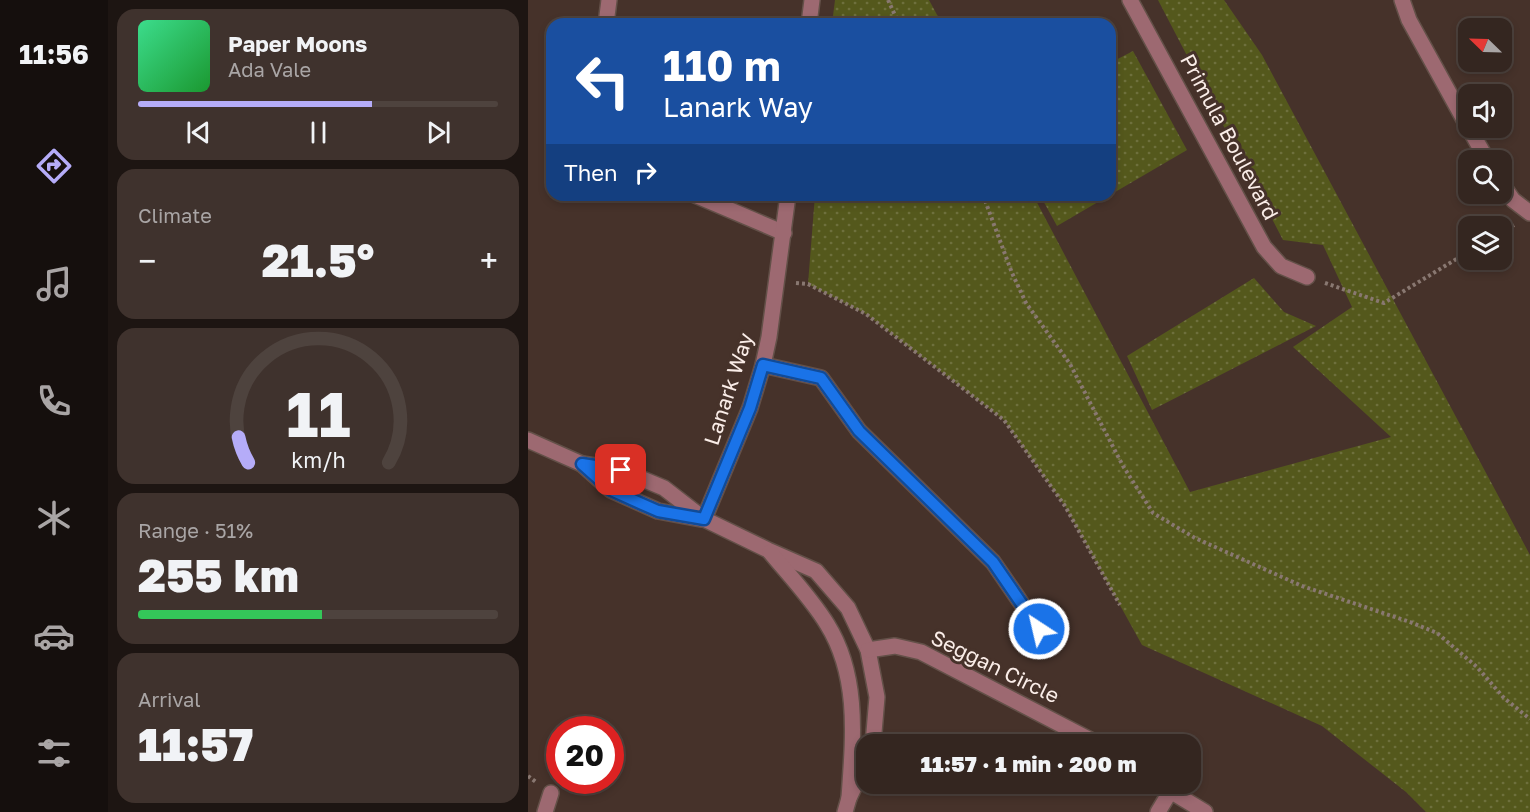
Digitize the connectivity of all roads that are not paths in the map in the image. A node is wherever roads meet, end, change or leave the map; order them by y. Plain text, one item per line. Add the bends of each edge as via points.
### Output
1 (609, 0) edge
2 (812, 0) edge
3 (1130, 0) edge
4 (1402, 0) edge
5 (607, 18) edge
6 (810, 18) edge
7 (1458, 107) edge
8 (1512, 199) edge
9 (709, 201) edge
10 (787, 201) edge
11 (1530, 213) edge
12 (784, 233) junction
13 (1307, 277) road end
14 (763, 365) junction
15 (528, 440) edge
16 (582, 464) junction
17 (704, 519) junction
18 (768, 550) junction
19 (1039, 629) dead end
20 (868, 650) junction
21 (874, 734) edge
22 (1079, 734) edge
23 (856, 785) edge
24 (551, 794) edge
25 (1169, 794) edge
26 (1174, 794) edge
27 (847, 805) edge
28 (546, 812) edge
29 (1158, 812) edge
30 (1205, 812) edge

1 - 5 street
2 - 6 street
3 - 13 street, Primula Boulevard via 1264,247 1281,266
4 - 7 street via 1409,20
8 - 11 street
9 - 12 street
10 - 12 street, Lanark Way
12 - 14 street, Lanark Way
14 - 17 street, Lanark Way via 750,408
14 - 19 street via 821,378 859,431 993,562
15 - 16 street
16 - 17 street via 621,470 664,488
16 - 17 street via 611,490 658,511
17 - 18 street
18 - 20 street via 816,571 848,608
18 - 27 street via 827,625 851,689 853,727
20 - 21 street via 877,698
20 - 22 street, Seggan Circle via 895,646 921,652
23 - 27 street
24 - 28 street
25 - 29 street
26 - 30 street

